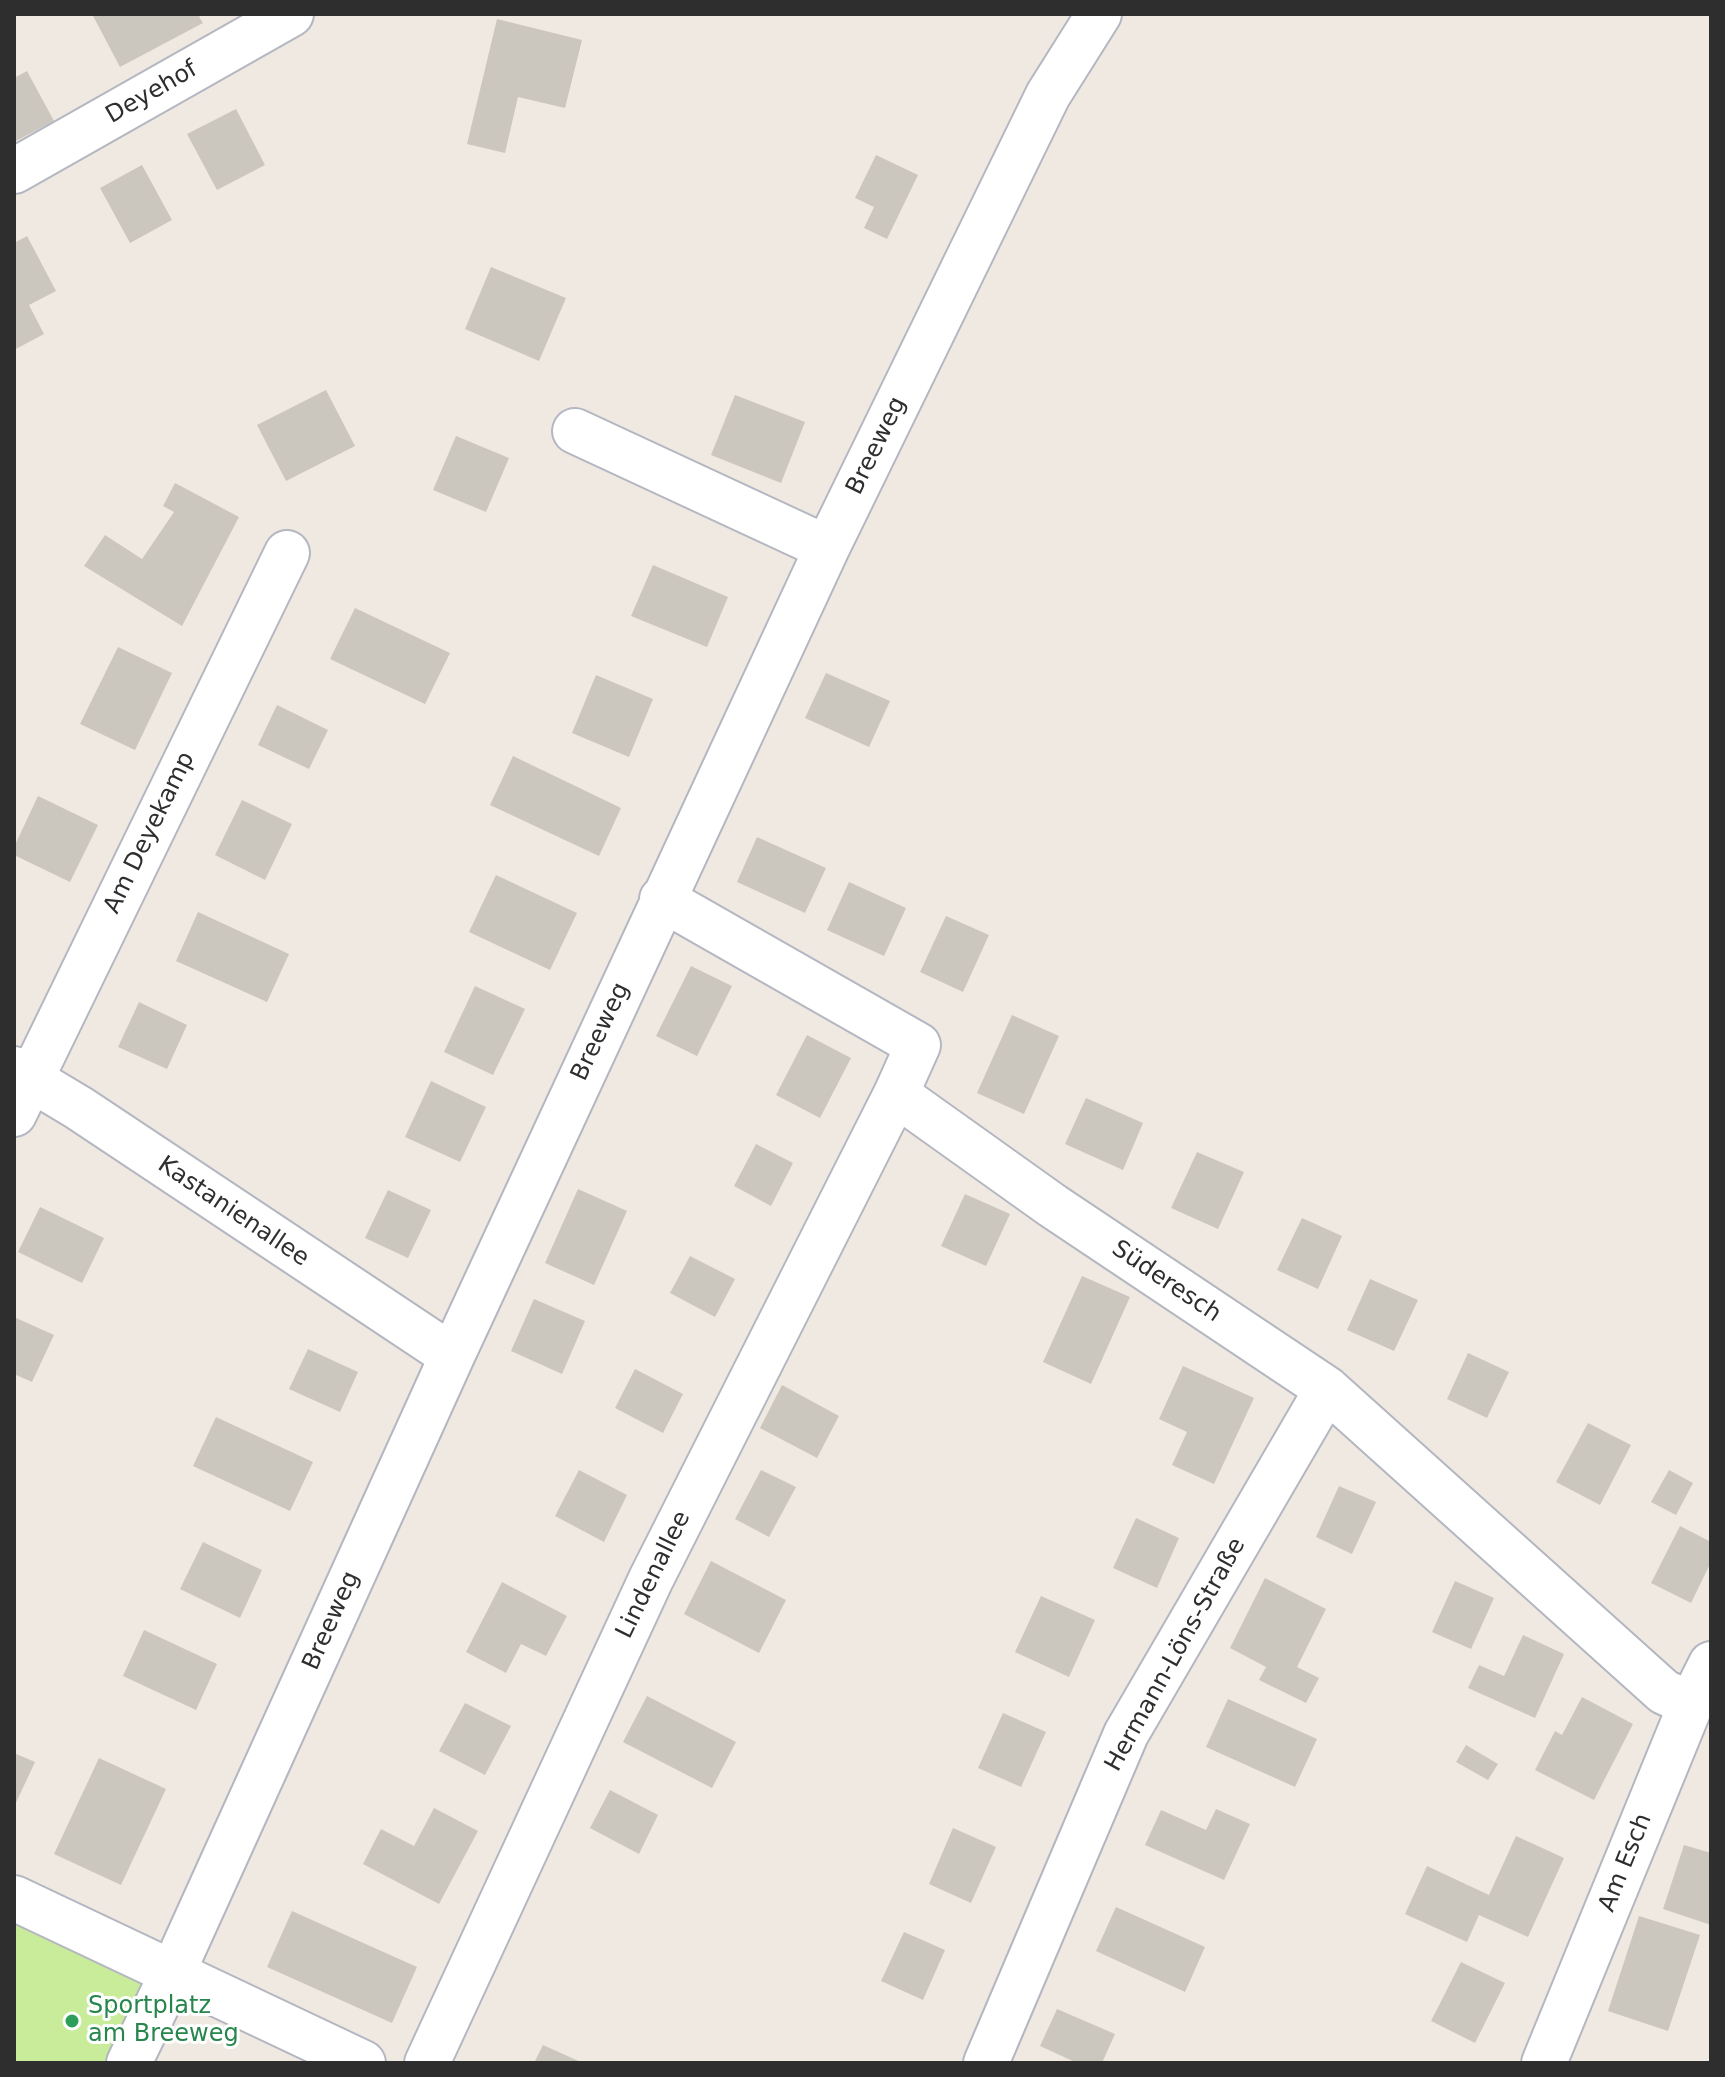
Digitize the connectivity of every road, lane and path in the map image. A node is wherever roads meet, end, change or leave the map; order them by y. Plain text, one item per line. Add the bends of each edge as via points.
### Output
1 (291, 14) edge
2 (1099, 14) edge
3 (14, 171) edge
4 (575, 431) dead end
5 (827, 548) junction
6 (287, 553) dead end
7 (662, 899) junction
8 (19, 1088) edge
9 (896, 1094) junction
10 (452, 1356) junction
11 (1327, 1389) junction
12 (1711, 1664) edge
13 (1691, 1704) junction
14 (14, 1898) edge
15 (172, 1974) junction
16 (129, 2063) edge
17 (363, 2063) edge
18 (427, 2063) edge
19 (986, 2063) edge
20 (1544, 2063) edge

1 - 3 street, Deyehof
2 - 5 street, Breeweg via 1048,95
4 - 5 street
5 - 7 street, Breeweg
6 - 8 street, Am Deyekamp
7 - 9 street via 918,1045
7 - 10 street, Breeweg
8 - 10 street, Kastanienallee via 79,1108
9 - 11 street, Süderesch
9 - 18 street, Lindenallee via 651,1579
10 - 15 street, Breeweg
11 - 13 street, Süderesch via 1664,1692
11 - 19 street, Hermann-Löns-Straße via 1126,1734
12 - 13 street, Am Esch
13 - 20 street, Am Esch
14 - 15 street
15 - 16 street, Breeweg
15 - 17 street

